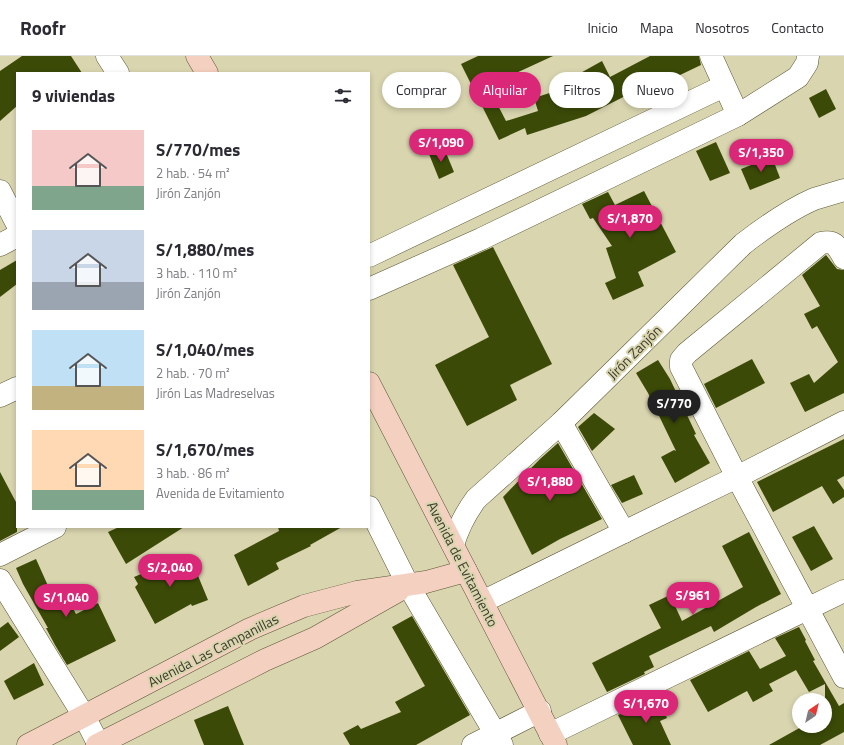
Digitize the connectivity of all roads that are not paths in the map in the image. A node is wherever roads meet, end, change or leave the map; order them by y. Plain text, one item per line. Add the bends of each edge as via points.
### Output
1 (107, 56) edge
2 (197, 56) edge
3 (711, 56) edge
4 (808, 56) edge
5 (117, 72) edge
6 (205, 72) edge
7 (724, 86) junction
8 (738, 115) junction
9 (844, 190) edge
10 (0, 191) edge
11 (16, 222) edge
12 (16, 237) edge
13 (0, 246) edge
14 (370, 256) edge
15 (844, 258) edge
16 (370, 289) edge
17 (370, 385) edge
18 (16, 388) edge
19 (0, 396) edge
20 (844, 422) edge
21 (561, 423) junction
22 (737, 477) junction
23 (370, 509) edge
24 (53, 528) edge
25 (624, 532) junction
26 (453, 546) junction
27 (0, 556) edge
28 (466, 572) junction
29 (0, 580) edge
30 (408, 585) junction
31 (844, 591) edge
32 (482, 602) junction
33 (808, 608) junction
34 (844, 677) edge
35 (540, 711) junction
36 (84, 716) junction
37 (499, 739) edge
38 (553, 739) edge
39 (28, 745) edge
40 (98, 745) edge
41 (473, 745) edge

1 - 5 street
2 - 6 street
3 - 7 street
4 - 8 street via 807,64 798,78
7 - 8 street
7 - 14 street
8 - 16 street via 481,239
9 - 21 street, Jirón Zanjón via 814,200 760,230
10 - 11 street
12 - 13 street
15 - 22 street via 837,246 829,242 821,243 681,360 681,367
17 - 26 street, Avenida de Evitamiento
18 - 19 street
20 - 22 street
21 - 25 street
21 - 26 street, Jirón Zanjón via 476,499 456,533
22 - 25 street
22 - 33 street
23 - 30 street
24 - 27 street
25 - 32 street
26 - 28 street, Avenida de Evitamiento
28 - 30 street, Avenida Las Campanillas
28 - 32 street, Avenida de Evitamiento
29 - 36 street
30 - 36 street, Avenida Las Campanillas via 357,592 304,606 250,629
30 - 37 street
30 - 40 street, Avenida Las Campanillas via 315,638 265,660
31 - 33 street
32 - 35 street, Avenida de Evitamiento
33 - 34 street
33 - 38 street
35 - 37 street
35 - 38 street, Avenida de Evitamiento
36 - 39 street, Avenida Las Campanillas
36 - 40 street
37 - 41 street

